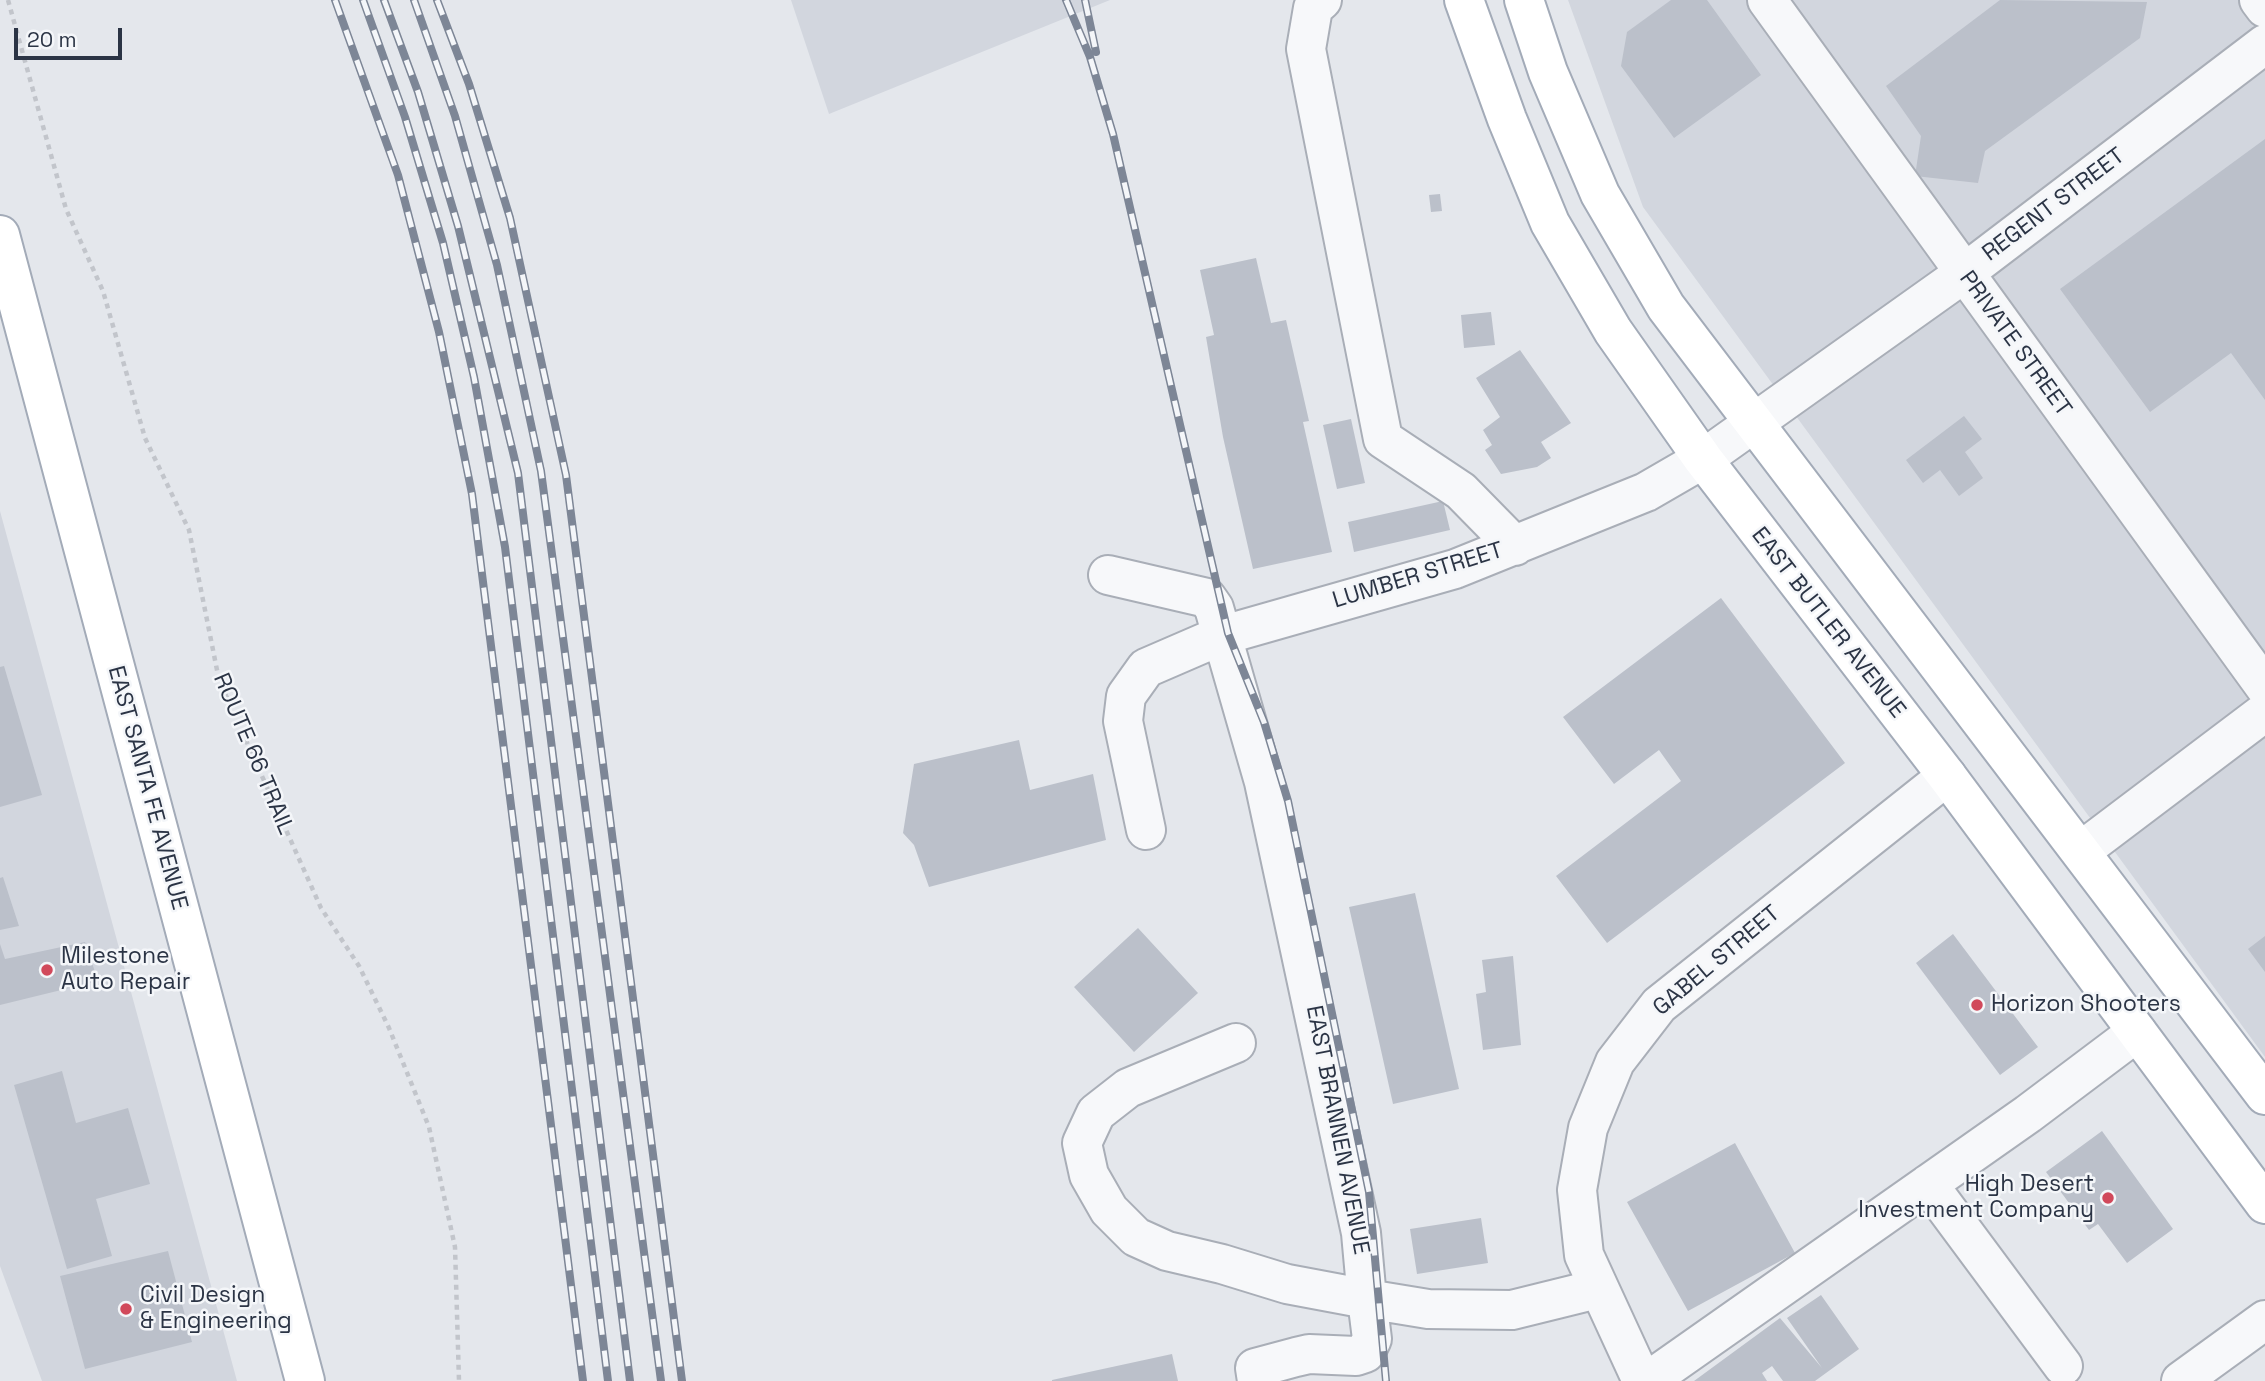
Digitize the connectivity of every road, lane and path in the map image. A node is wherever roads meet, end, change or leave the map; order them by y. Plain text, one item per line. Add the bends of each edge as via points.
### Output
1 (8, 0) edge
2 (1322, 0) edge
3 (1464, 0) edge
4 (1767, 0) edge
5 (2259, 0) edge
6 (1529, 1) edge
7 (2265, 8) edge
8 (2265, 44) edge
9 (0, 236) edge
10 (1963, 274) junction
11 (1755, 424) junction
12 (1703, 460) junction
13 (1515, 546) junction
14 (1108, 575) dead end
15 (1220, 636) junction
16 (2265, 687) edge
17 (2265, 712) edge
18 (1947, 776) junction
19 (1146, 830) dead end
20 (2081, 851) junction
21 (2137, 1032) junction
22 (1236, 1043) dead end
23 (2265, 1095) edge
24 (1928, 1184) junction
25 (2265, 1203) edge
26 (1598, 1289) junction
27 (1367, 1299) junction
28 (2265, 1320) edge
29 (2063, 1366) dead end
30 (305, 1381) edge
31 (459, 1381) edge
32 (1257, 1381) edge
33 (1642, 1381) edge
34 (1648, 1381) edge
35 (2181, 1381) edge

1 - 31 path, ROUTE 66 TRAIL via 66,209 103,291 145,438 189,530 219,680 321,908 359,967 389,1028 429,1127 455,1247
2 - 13 street via 1313,8 1306,49 1383,439 1461,491
3 - 12 main road, EAST BUTLER AVENUE via 1550,223 1613,331
4 - 10 street, PRIVATE STREET
5 - 7 street
6 - 11 main road via 1548,72 1600,194 1666,307
8 - 10 street, REGENT STREET
9 - 30 main road, EAST SANTA FE AVENUE
10 - 11 street, REGENT STREET
10 - 16 street, PRIVATE STREET
11 - 12 street, REGENT STREET
11 - 20 main road
12 - 13 street, LUMBER STREET via 1646,492
12 - 18 main road, EAST BUTLER AVENUE
13 - 15 street, LUMBER STREET via 1455,569
14 - 15 street, EAST BRANNEN AVENUE via 1207,598
15 - 19 street, LUMBER STREET via 1146,668 1126,696 1123,721
15 - 27 street, EAST BRANNEN AVENUE via 1264,782 1361,1233
17 - 20 street
18 - 21 main road, EAST BUTLER AVENUE
18 - 26 street, GABEL STREET via 1658,1005 1615,1062 1588,1128 1577,1190 1584,1255
20 - 23 main road
21 - 24 street
21 - 25 main road, EAST BUTLER AVENUE
22 - 27 street via 1128,1087 1096,1114 1082,1143 1089,1175 1109,1210 1136,1237 1167,1251 1287,1284
24 - 29 street
24 - 34 street
26 - 27 street via 1512,1310 1427,1309
26 - 33 street
27 - 32 street, EAST BRANNEN AVENUE via 1372,1339 1365,1353 1296,1357 1255,1368
28 - 35 street

